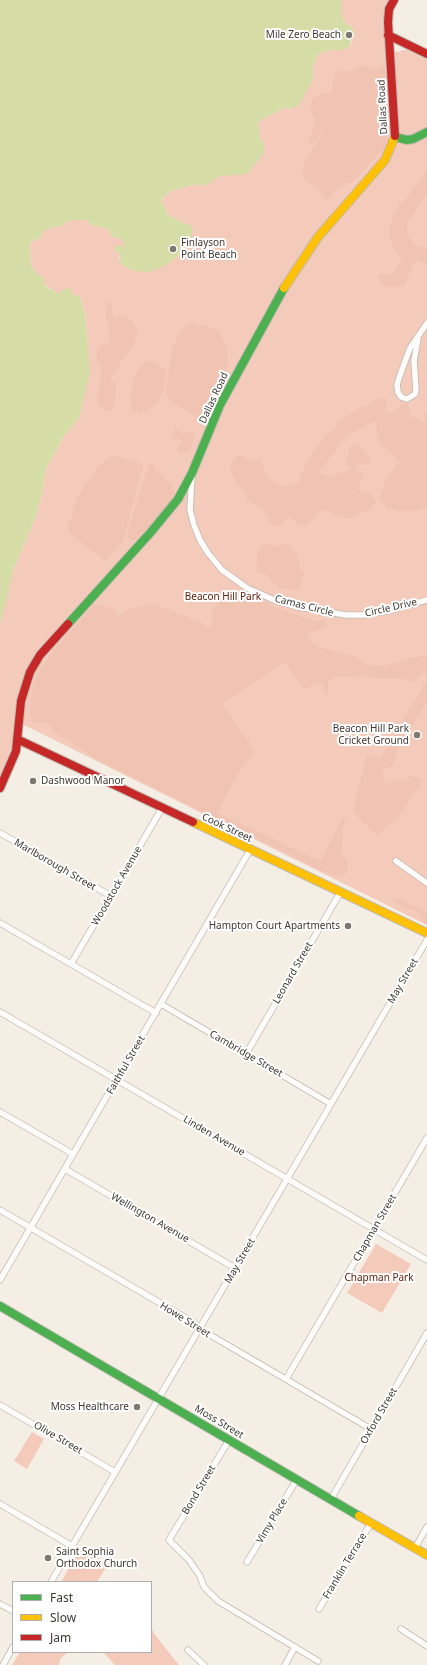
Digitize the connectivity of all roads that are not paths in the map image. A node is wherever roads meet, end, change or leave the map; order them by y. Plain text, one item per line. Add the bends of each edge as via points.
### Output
1 (394, 0) edge
2 (388, 35) junction
3 (427, 54) edge
4 (427, 132) edge
5 (395, 137) junction
6 (427, 323) edge
7 (418, 338) junction
8 (192, 473) junction
9 (427, 600) edge
10 (355, 616) joint
11 (18, 740) junction
12 (0, 788) edge
13 (162, 808) junction
14 (0, 833) edge
15 (250, 850) junction
16 (396, 861) dead end
17 (427, 883) edge
18 (340, 893) junction
19 (111, 896) junction
20 (0, 923) edge
21 (427, 933) edge
22 (427, 940) edge
23 (71, 964) junction
24 (161, 1004) junction
25 (0, 1012) edge
26 (156, 1013) junction
27 (246, 1054) junction
28 (118, 1080) junction
29 (331, 1104) junction
30 (0, 1112) edge
31 (427, 1138) edge
32 (73, 1154) junction
33 (65, 1168) junction
34 (288, 1179) junction
35 (0, 1210) edge
36 (30, 1228) junction
37 (374, 1230) junction
38 (427, 1260) edge
39 (235, 1268) junction
40 (0, 1280) edge
41 (0, 1306) edge
42 (200, 1329) junction
43 (427, 1333) edge
44 (286, 1379) junction
45 (159, 1398) junction
46 (0, 1405) edge
47 (371, 1429) junction
48 (229, 1440) junction
49 (115, 1472) junction
50 (297, 1479) junction
51 (331, 1499) junction
52 (0, 1504) edge
53 (371, 1523) junction
54 (427, 1527) edge
55 (72, 1546) junction
56 (415, 1548) junction
57 (427, 1555) edge
58 (247, 1562) dead end
59 (52, 1581) edge
60 (0, 1604) edge
61 (319, 1609) dead end
62 (12, 1610) edge
63 (401, 1629) dead end
64 (427, 1646) edge
65 (295, 1647) junction
66 (12, 1649) edge
67 (188, 1650) dead end
68 (318, 1661) dead end
69 (2, 1665) edge
70 (204, 1665) edge
71 (285, 1665) edge

1 - 2 main road, Dallas Road via 389,9
2 - 3 main road
2 - 5 main road, Dallas Road
4 - 5 main road via 407,140
5 - 8 main road, Dallas Road via 379,168 318,236 298,264 220,405
6 - 7 street
7 - 7 street via 410,348 397,385 399,395 407,398 413,396 416,390 414,361
8 - 10 street, Camas Circle via 190,504 194,525 208,553 227,574 253,592 285,604
8 - 11 main road, Dallas Road via 167,514 40,655 25,686
9 - 10 street, Circle Drive via 388,611
11 - 12 main road, Dallas Road
11 - 13 main road, Cook Street
13 - 15 main road, Cook Street
13 - 19 street, Woodstock Avenue
14 - 19 street, Marlborough Street
15 - 18 main road, Cook Street
15 - 24 street, Faithful Street
16 - 17 street
18 - 21 main road, Cook Street
18 - 27 street, Leonard Street
19 - 23 street, Woodstock Avenue
20 - 23 street
22 - 29 street, May Street
23 - 26 street
24 - 26 street, Faithful Street
24 - 27 street, Cambridge Street
25 - 28 street, Linden Avenue
26 - 28 street, Faithful Street
27 - 29 street, Cambridge Street
28 - 32 street, Faithful Street
28 - 34 street, Linden Avenue
29 - 34 street, May Street
30 - 32 street
31 - 37 street, Chapman Street
32 - 33 street, Faithful Street
33 - 36 street, Faithful Street
33 - 39 street, Wellington Avenue
34 - 37 street, Linden Avenue
34 - 39 street, May Street
35 - 36 street, Howe Street
36 - 40 street, Faithful Street
36 - 42 street, Howe Street via 193,1322
37 - 38 street, Linden Avenue
37 - 44 street, Chapman Street
39 - 42 street, May Street
41 - 45 main road, Moss Street
42 - 44 street, Howe Street
42 - 45 street, May Street
43 - 47 street, Oxford Street
44 - 47 street, Howe Street
45 - 48 main road, Moss Street
45 - 49 street, May Street
46 - 49 street, Olive Street
47 - 51 street, Oxford Street
48 - 50 main road, Moss Street
48 - 65 street, Bond Street via 169,1540 189,1560 200,1576 204,1588 218,1601
49 - 55 street, May Street
50 - 51 main road, Moss Street
50 - 58 street, Vimy Place
51 - 53 main road, Moss Street
52 - 55 street
53 - 56 main road, Moss Street
53 - 61 street, Franklin Terrace
54 - 56 street
55 - 59 street, May Street
56 - 57 main road, Moss Street
60 - 62 street
63 - 64 street
65 - 68 street
65 - 71 street
66 - 69 street
67 - 70 street

